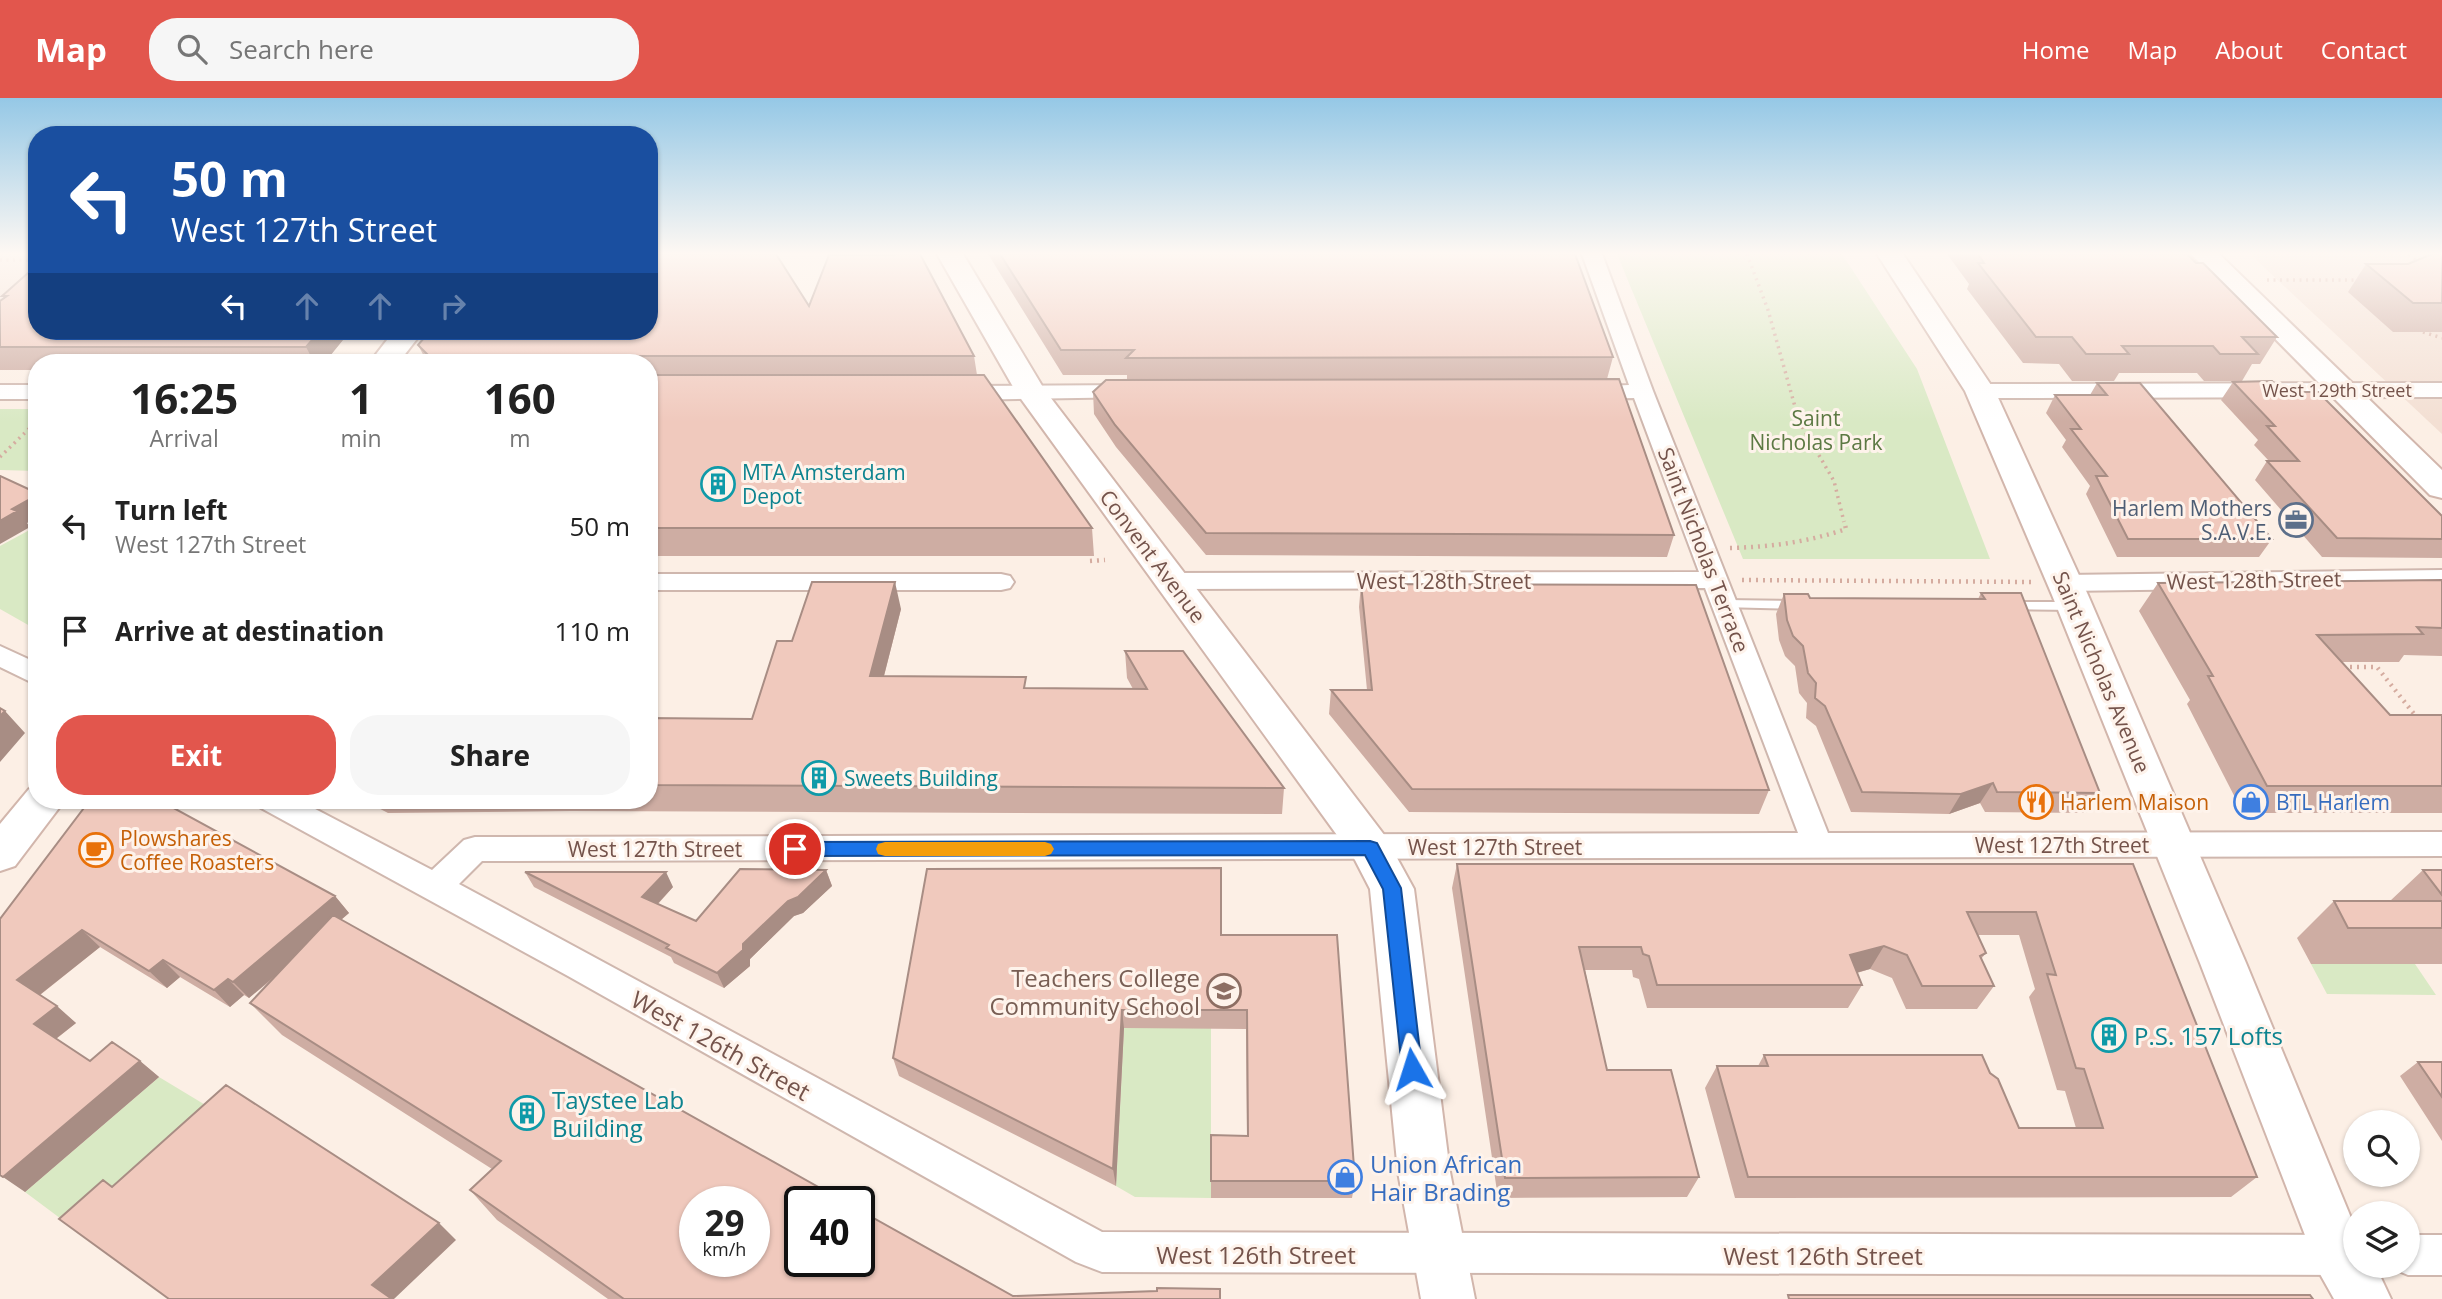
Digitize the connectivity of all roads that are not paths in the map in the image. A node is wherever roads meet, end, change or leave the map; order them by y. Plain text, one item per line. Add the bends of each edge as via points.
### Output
1 (983, 310) edge
2 (1612, 310) edge
3 (1927, 310) edge
4 (2261, 310) edge
5 (402, 340) edge
6 (390, 354) edge
7 (2342, 389) junction
8 (2442, 390) edge
9 (1568, 391) edge
10 (1642, 391) junction
11 (1980, 391) junction
12 (0, 392) edge
13 (28, 392) edge
14 (1155, 392) edge
15 (936, 393) edge
16 (1031, 393) junction
17 (2442, 488) edge
18 (2442, 578) edge
19 (1171, 581) junction
20 (658, 582) edge
21 (1001, 582) dead end
22 (1721, 592) junction
23 (2070, 595) junction
24 (1807, 605) edge
25 (1997, 606) edge
26 (0, 655) edge
27 (28, 670) edge
28 (37, 809) edge
29 (289, 809) edge
30 (2442, 844) edge
31 (2174, 845) junction
32 (1818, 846) junction
33 (1370, 848) junction
34 (0, 854) edge
35 (436, 886) junction
36 (2343, 1246) edge
37 (2420, 1255) edge
38 (2442, 1255) edge
39 (2343, 1270) edge
40 (1444, 1277) edge

1 - 16 main road, Convent Avenue
2 - 10 street, Saint Nicholas Terrace
3 - 11 main road, Saint Nicholas Avenue
4 - 7 main road
5 - 6 main road
7 - 8 street, West 129th Street
7 - 11 street, West 129th Street
7 - 17 main road
9 - 10 street
10 - 22 street, Saint Nicholas Terrace
11 - 23 main road, Saint Nicholas Avenue
12 - 13 street
14 - 16 street
15 - 16 street
16 - 19 main road, Convent Avenue
18 - 23 street, West 128th Street
19 - 22 street, West 128th Street
19 - 33 main road, Convent Avenue
20 - 21 street
22 - 24 lane
22 - 32 street, Saint Nicholas Terrace
23 - 25 lane
23 - 31 main road, Saint Nicholas Avenue
26 - 27 street
28 - 34 main road
29 - 35 street, West 126th Street
30 - 31 street, West 127th Street
31 - 32 street, West 127th Street
31 - 36 main road, Saint Nicholas Avenue
32 - 33 street, West 127th Street
33 - 35 street, West 127th Street via 475,849
33 - 40 main road, Convent Avenue via 1392,888 1424,1172
35 - 40 street, West 126th Street via 1090,1248
37 - 38 street
39 - 40 street, West 126th Street

